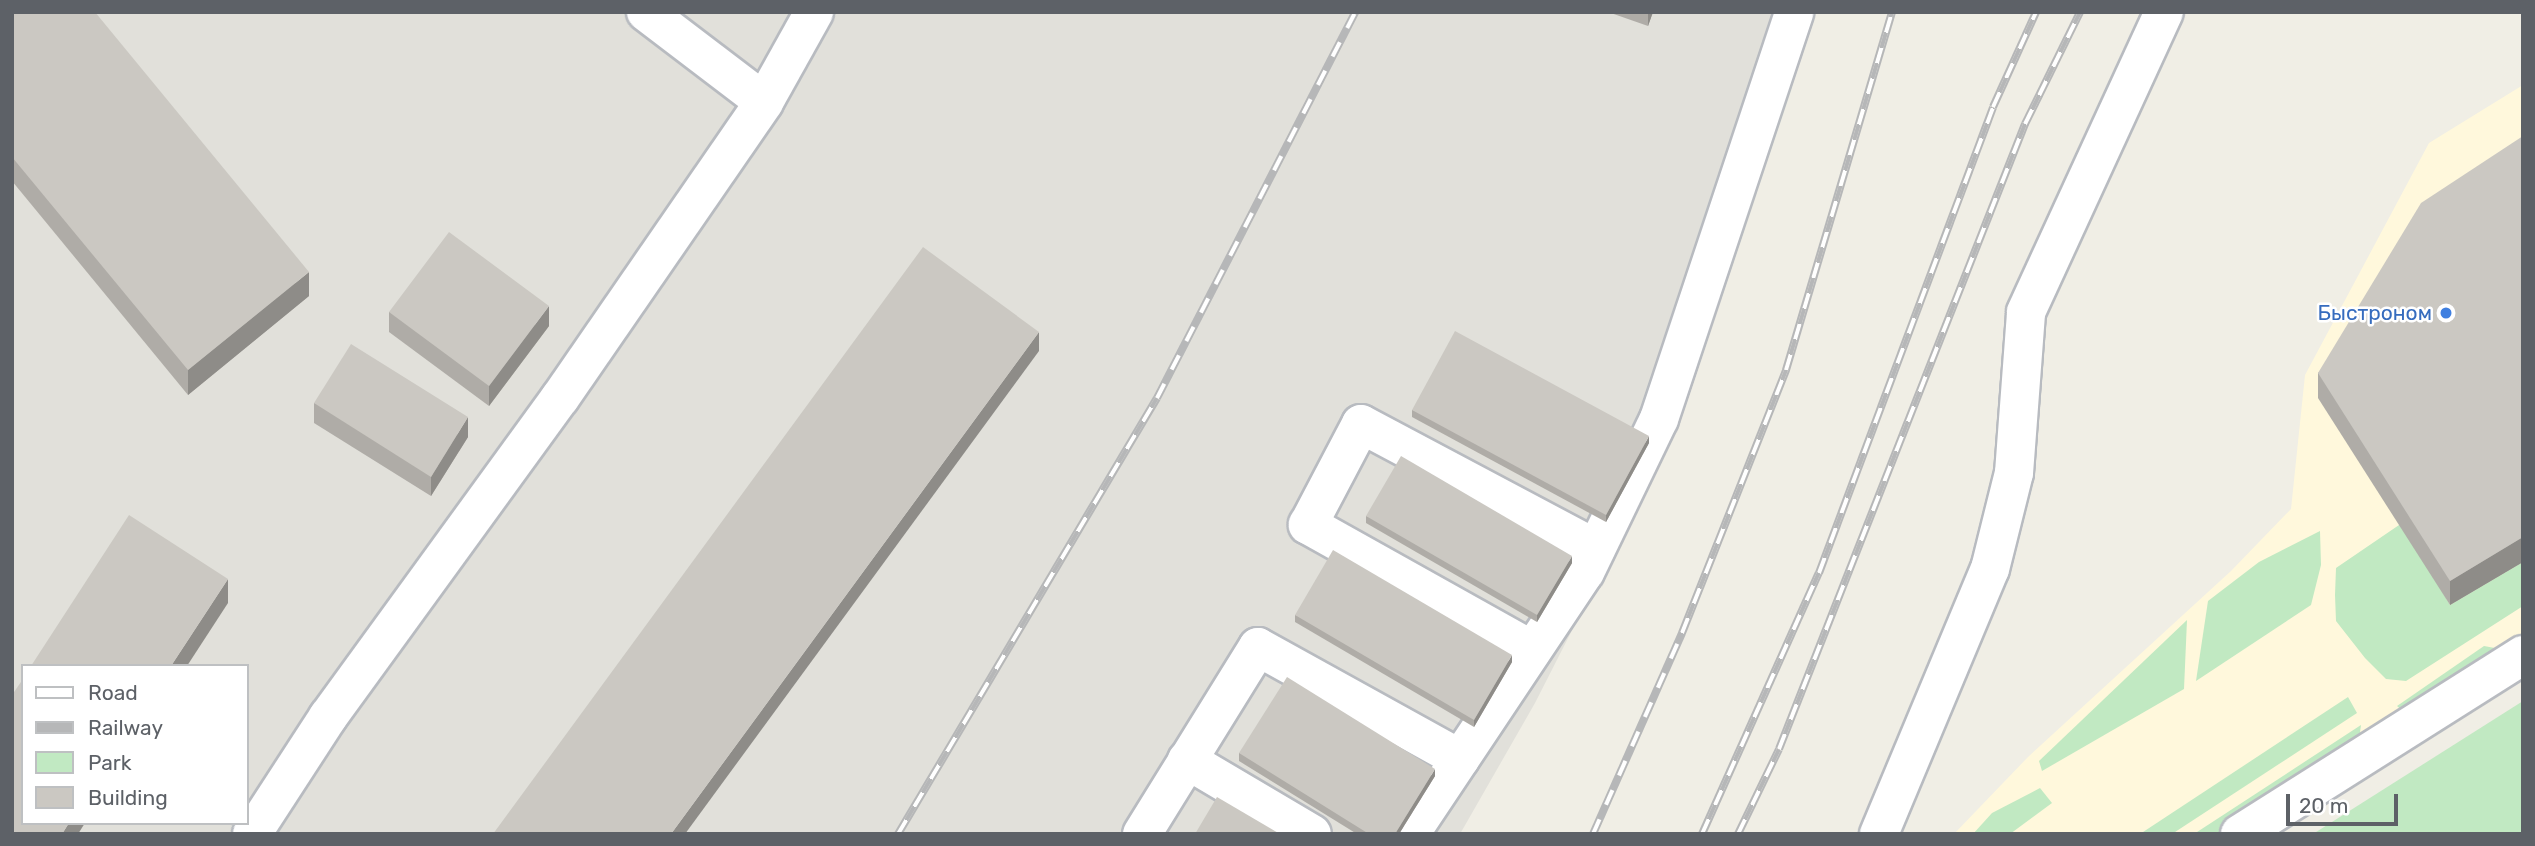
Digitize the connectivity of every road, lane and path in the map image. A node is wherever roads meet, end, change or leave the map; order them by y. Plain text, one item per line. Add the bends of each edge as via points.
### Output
1 (646, 12) edge
2 (814, 12) edge
3 (1794, 12) edge
4 (2164, 12) edge
5 (764, 102) junction
6 (1597, 549) junction
7 (1532, 650) junction
8 (2523, 655) edge
9 (1460, 759) junction
10 (1187, 760) junction
11 (252, 834) edge
12 (1142, 834) edge
13 (1312, 834) edge
14 (1410, 834) edge
15 (1879, 834) edge
16 (2240, 834) edge

1 - 5 street
2 - 5 street
3 - 6 street via 1659,419
4 - 15 street via 2026,312 2014,473 1990,569
5 - 11 street via 560,398 328,717
6 - 7 street
6 - 7 street via 1361,424 1308,525
7 - 9 street
8 - 16 street
9 - 10 street via 1258,646
9 - 14 street
10 - 12 street
10 - 13 street

